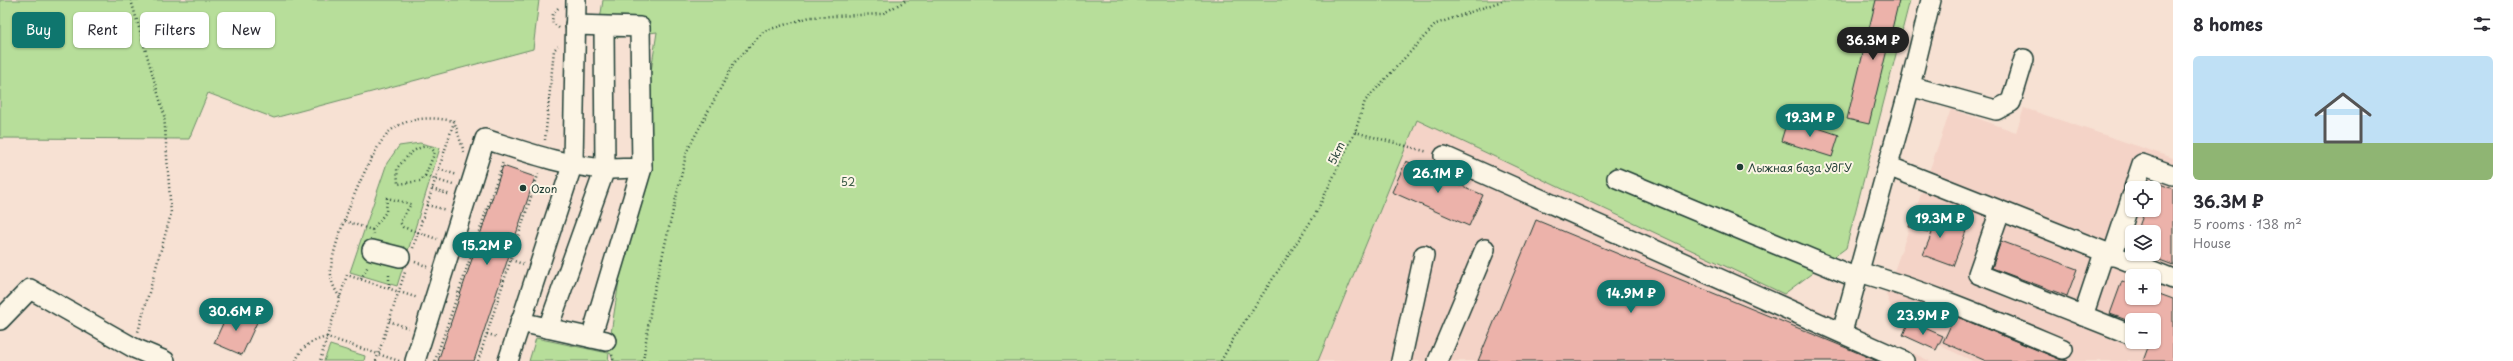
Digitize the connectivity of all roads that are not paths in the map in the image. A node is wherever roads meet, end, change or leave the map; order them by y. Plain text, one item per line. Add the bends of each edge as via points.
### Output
1 (576, 0) edge
2 (1931, 0) edge
3 (575, 25) junction
4 (604, 27) junction
5 (2024, 59) dead end
6 (1910, 86) junction
7 (1444, 156) road end
8 (573, 163) junction
9 (1888, 166) junction
10 (642, 168) junction
11 (605, 169) junction
12 (2173, 175) edge
13 (1617, 178) dead end
14 (2136, 181) edge
15 (2000, 211) junction
16 (2125, 213) edge
17 (1485, 249) dead end
18 (2108, 255) junction
19 (1424, 256) dead end
20 (370, 258) road end
21 (402, 262) road end
22 (1858, 275) junction
23 (2173, 279) edge
24 (2083, 316) junction
25 (0, 320) edge
26 (520, 322) junction
27 (548, 328) junction
28 (1842, 332) junction
29 (2125, 332) edge
30 (2063, 349) dead end
31 (165, 361) edge
32 (415, 361) edge
33 (508, 361) edge
34 (1401, 361) edge
35 (1438, 361) edge
36 (1904, 361) edge

1 - 3 street
2 - 6 street
3 - 4 street
3 - 8 street
4 - 10 street via 640,27
4 - 11 street
5 - 6 street via 2011,102 1996,110
6 - 9 street
7 - 28 street
8 - 11 street
8 - 26 street
8 - 32 street via 484,139
9 - 15 street
9 - 22 street
10 - 11 street
10 - 27 street via 598,340
11 - 27 street
12 - 14 street via 2142,164
13 - 22 street
15 - 18 street
15 - 24 street via 1978,274
16 - 18 street
17 - 35 street
18 - 23 street
18 - 24 street
19 - 34 street
20 - 21 street
22 - 28 street
22 - 30 street via 1897,283
24 - 29 street
25 - 31 street via 30,289 134,348
26 - 27 street
26 - 33 street
28 - 36 street

